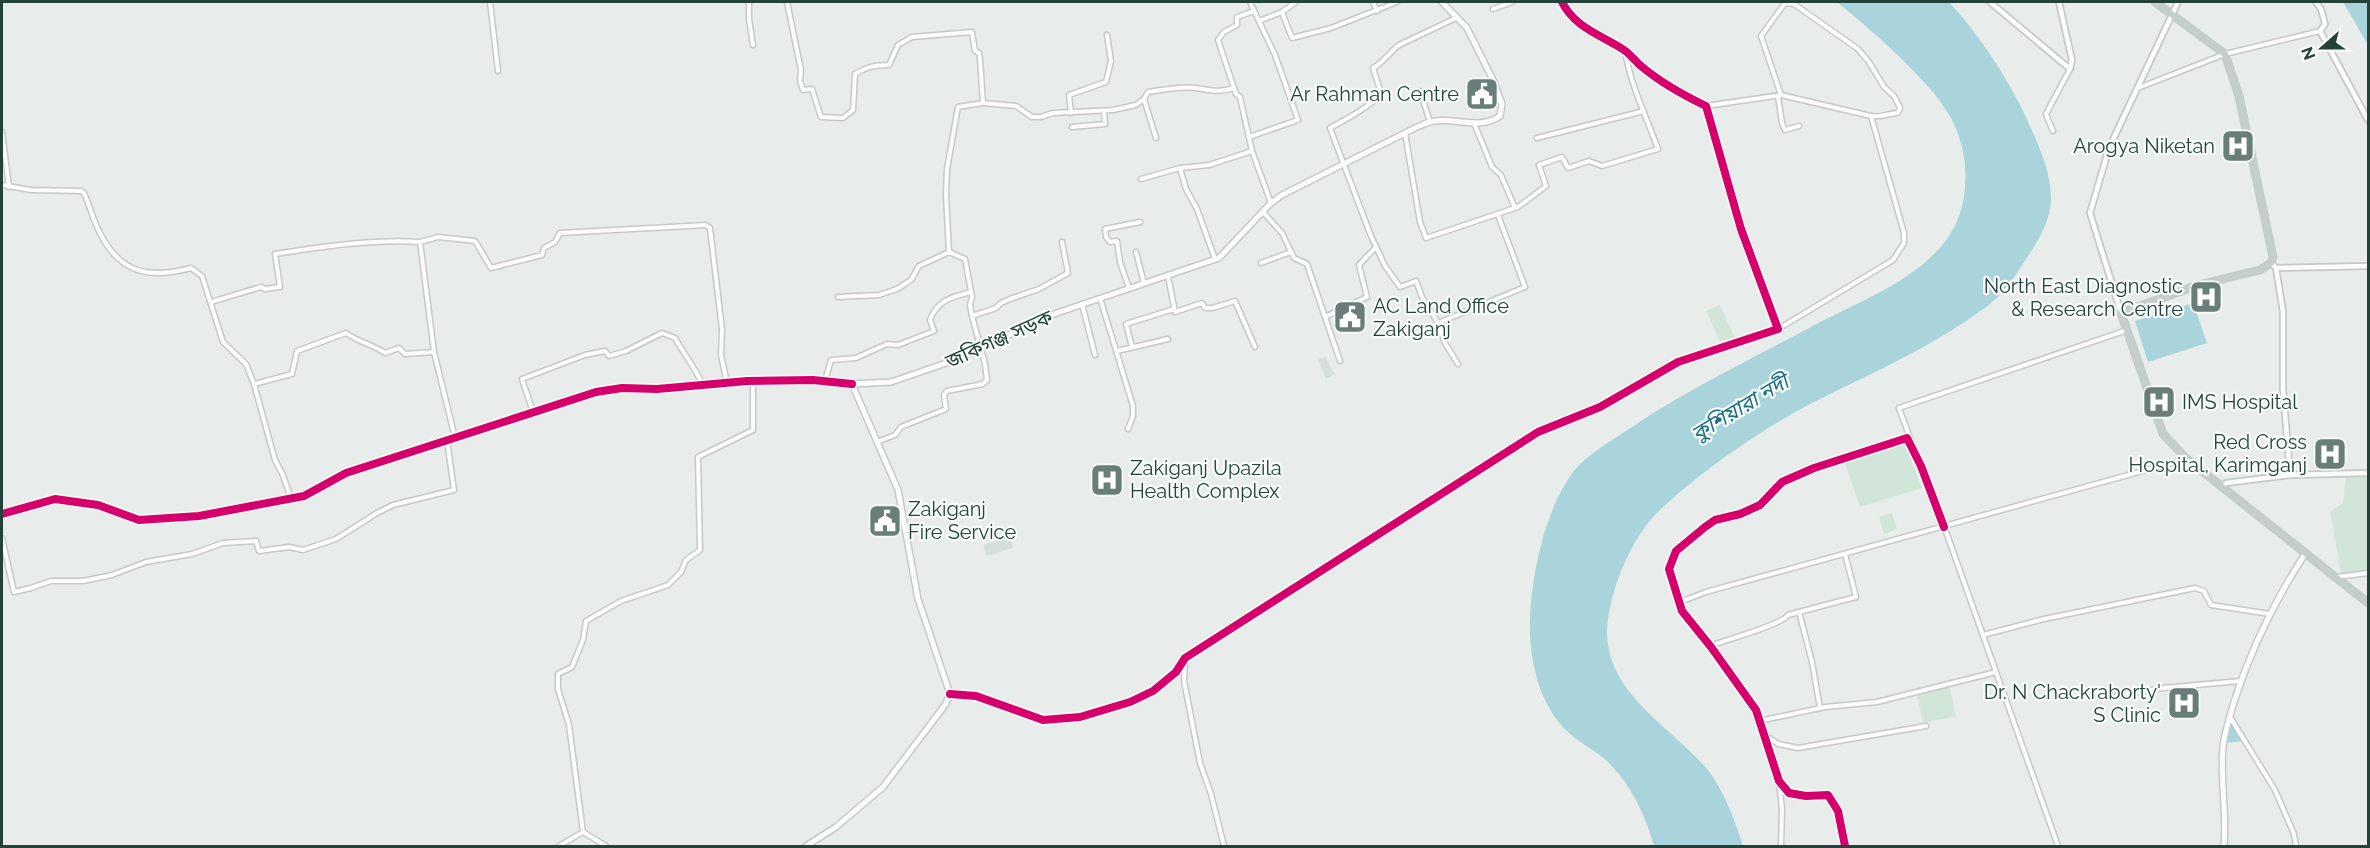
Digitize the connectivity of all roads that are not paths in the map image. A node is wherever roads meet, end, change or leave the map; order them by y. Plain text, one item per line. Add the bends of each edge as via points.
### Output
1 (490, 2) edge
2 (749, 2) edge
3 (787, 2) edge
4 (1250, 2) edge
5 (1296, 2) edge
6 (1373, 2) edge
7 (1397, 2) edge
8 (1442, 2) edge
9 (1512, 2) edge
10 (1562, 2) edge
11 (1990, 2) edge
12 (2059, 2) edge
13 (2155, 2) edge
14 (2178, 2) edge
15 (2316, 2) edge
16 (1493, 9) dead end
17 (1254, 11) junction
18 (1377, 11) junction
19 (1282, 12) junction
20 (2172, 12) junction
21 (1456, 18) junction
22 (1259, 21) junction
23 (2320, 32) junction
24 (1107, 35) dead end
25 (753, 45) dead end
26 (1625, 51) junction
27 (2225, 54) junction
28 (2070, 69) junction
29 (498, 71) dead end
30 (1234, 88) junction
31 (2136, 88) junction
32 (1420, 91) dead end
33 (1780, 95) junction
34 (1144, 99) junction
35 (983, 103) junction
36 (1706, 106) junction
37 (1104, 111) junction
38 (1644, 111) junction
39 (1071, 113) junction
40 (1871, 116) junction
41 (2368, 120) edge
42 (1430, 122) junction
43 (1474, 123) junction
44 (1799, 126) dead end
45 (1072, 127) dead end
46 (2053, 131) dead end
47 (2, 132) edge
48 (1406, 133) junction
49 (1249, 137) junction
50 (1156, 138) dead end
51 (1537, 138) dead end
52 (1252, 151) junction
53 (1344, 164) junction
54 (1180, 168) junction
55 (1141, 179) dead end
56 (2, 185) edge
57 (9, 187) junction
58 (1271, 203) junction
59 (1515, 208) junction
60 (1263, 212) junction
61 (1498, 215) junction
62 (1140, 222) dead end
63 (420, 242) junction
64 (1062, 242) dead end
65 (1376, 247) junction
66 (949, 252) junction
67 (1136, 252) dead end
68 (1291, 252) junction
69 (1215, 259) junction
70 (1261, 263) dead end
71 (2274, 266) junction
72 (2368, 266) edge
73 (1168, 276) junction
74 (1144, 284) junction
75 (1129, 289) junction
76 (971, 292) junction
77 (838, 297) dead end
78 (1100, 298) junction
79 (211, 302) junction
80 (1082, 304) junction
81 (1174, 309) junction
82 (2121, 313) junction
83 (972, 316) junction
84 (1325, 317) junction
85 (1438, 323) junction
86 (1778, 328) junction
87 (2127, 330) junction
88 (1168, 339) dead end
89 (1132, 347) junction
90 (1256, 347) dead end
91 (981, 348) junction
92 (1117, 351) junction
93 (434, 352) junction
94 (1095, 355) dead end
95 (1340, 361) dead end
96 (1458, 364) dead end
97 (753, 381) junction
98 (825, 381) junction
99 (727, 383) junction
100 (254, 384) junction
101 (852, 384) junction
102 (703, 385) junction
103 (533, 412) junction
104 (1128, 429) dead end
105 (455, 438) junction
106 (447, 440) junction
107 (877, 442) junction
108 (2187, 459) junction
109 (2368, 473) edge
110 (2290, 475) junction
111 (2223, 486) junction
112 (291, 498) junction
113 (2, 514) edge
114 (1944, 527) junction
115 (2, 538) edge
116 (1845, 554) junction
117 (2305, 554) junction
118 (2368, 573) edge
119 (2336, 577) junction
120 (1680, 602) junction
121 (2368, 603) edge
122 (1799, 612) junction
123 (2270, 614) junction
124 (1983, 635) junction
125 (1710, 646) junction
126 (1185, 658) junction
127 (1996, 672) junction
128 (2241, 681) junction
129 (950, 694) junction
130 (2117, 696) dead end
131 (1820, 708) junction
132 (2230, 717) junction
133 (1759, 721) junction
134 (1926, 726) dead end
135 (1762, 733) junction
136 (1779, 781) junction
137 (582, 832) junction
138 (559, 846) edge
139 (606, 846) edge
140 (806, 846) edge
141 (1224, 846) edge
142 (1781, 846) edge
143 (1845, 846) edge
144 (2058, 846) edge
145 (2224, 846) edge
146 (2296, 846) edge

1 - 29 street
2 - 25 street
3 - 35 street via 800,81 803,90 812,89 821,117 843,118 853,110 855,75 864,68 889,65 898,45 923,36 972,32 980,59
4 - 17 street
5 - 19 street
6 - 18 street
7 - 18 street
8 - 21 main road, জকিগঞ্জ সড়ক
9 - 16 street
10 - 26 street via 1568,14 1582,26
11 - 28 street
12 - 28 street via 2072,60
13 - 20 highway
14 - 20 street
15 - 23 street via 2325,24
17 - 22 street
17 - 30 street via 1237,17 1237,25 1218,40
18 - 19 street via 1292,38
19 - 22 street
20 - 27 highway
20 - 31 street
21 - 43 main road, জকিগঞ্জ সড়ক via 1467,28 1502,104 1500,116 1493,122
21 - 53 street via 1399,45 1385,62 1373,68 1381,93 1377,99 1330,128
22 - 49 street via 1298,120
23 - 27 street
23 - 41 street
24 - 39 street via 1111,61 1106,82 1069,94
26 - 36 street via 1641,66
26 - 38 street via 1632,86
27 - 31 street
27 - 71 highway via 2241,108
28 - 46 street via 2046,114
30 - 34 street via 1214,92 1196,88 1161,90 1148,92
30 - 49 street via 1240,97
31 - 82 street via 2109,148 2090,213
32 - 42 street
33 - 36 street
33 - 40 street
33 - 40 street via 1761,36 1785,3 1810,14 1858,49 1869,62 1900,108 1898,113
33 - 44 street via 1785,130
34 - 37 street via 1136,105
34 - 50 street
35 - 39 street via 1016,106 1032,117
35 - 66 street via 958,107 947,169
36 - 86 street via 1741,228
37 - 39 street
37 - 45 street via 1105,124
38 - 51 street
38 - 59 street via 1658,149 1602,166 1589,161 1568,168 1562,157 1539,165 1546,186
40 - 86 street via 1904,243 1893,260
42 - 43 main road, জকিগঞ্জ সড়ক
42 - 48 main road, জকিগঞ্জ সড়ক
43 - 59 street
47 - 57 street
48 - 53 main road, জকিগঞ্জ সড়ক
48 - 61 street via 1426,238
49 - 52 street
52 - 54 street via 1209,165
52 - 58 street
53 - 58 main road, জকিগঞ্জ সড়ক
53 - 65 street
54 - 55 street
54 - 69 street
56 - 57 street
57 - 79 street via 81,191 100,234 128,267 153,274 191,268 202,276
58 - 60 main road, জকিগঞ্জ সড়ক
59 - 61 street
60 - 68 street via 1282,233
60 - 69 main road, জকিগঞ্জ সড়ক
61 - 85 street via 1526,287
62 - 75 street via 1105,230 1110,242 1117,241
63 - 79 street via 275,254 280,287 261,287
63 - 93 street
63 - 99 street via 438,237 475,241 491,268 542,255 560,233 706,225 710,228
64 - 83 street via 1068,273
65 - 84 street via 1359,265 1367,297
65 - 85 street via 1400,286 1416,281
66 - 76 street via 965,259
66 - 77 street via 919,266 911,280 897,289 879,295
67 - 74 street
68 - 70 street
68 - 84 street via 1307,264
69 - 73 main road, জকিগঞ্জ সড়ক
71 - 72 street
71 - 82 highway via 2198,285
71 - 110 street via 2283,312 2283,389
73 - 74 main road, জকিগঞ্জ সড়ক
73 - 81 street
74 - 75 main road, জকিগঞ্জ সড়ক
75 - 78 main road, জকিগঞ্জ সড়ক
76 - 83 street
76 - 98 street via 946,299 934,309 930,320 934,331 898,345 887,344 856,358 831,360
78 - 80 main road, জকিগঞ্জ সড়ক
78 - 92 street
79 - 100 street via 223,342 246,364
80 - 91 main road, জকিগঞ্জ সড়ক
80 - 94 street
81 - 89 street via 1126,324
81 - 90 street via 1175,312 1202,303 1204,308 1213,308 1235,302
82 - 87 highway
83 - 91 street
84 - 95 street
85 - 96 street
86 - 126 street via 1678,362 1600,406 1538,432
87 - 108 highway via 2163,434
87 - 114 street via 1899,408
88 - 89 street
89 - 92 street
91 - 101 main road, জকিগঞ্জ সড়ক via 891,382
91 - 107 street via 987,380 983,384 947,391 946,409 901,427 895,435
92 - 104 street via 1133,406
93 - 100 street via 405,354 399,348 385,353 346,333 297,351 292,374
93 - 105 street
97 - 98 street
97 - 99 street
97 - 137 street via 753,430 698,457 700,550 686,560 668,585 621,601 586,621 572,667 558,674 558,689 569,725
98 - 101 street
99 - 102 street
100 - 112 street via 274,460
101 - 107 main road
102 - 103 street via 613,389
102 - 103 street via 675,338 662,333 626,351 609,356 604,351 585,355 522,379
103 - 105 street
105 - 106 street
106 - 112 street via 346,473
106 - 115 street via 454,490 393,505 336,539 303,550 290,547 259,551 256,541 223,543 192,554 146,562 112,575 83,581 51,581 14,592
107 - 129 main road via 897,490 918,599
108 - 111 highway
108 - 114 street
109 - 110 street
110 - 111 street
111 - 117 highway
112 - 113 street via 199,516 139,520 99,505 55,499
114 - 116 street
114 - 120 street via 1907,438 1800,473 1782,482 1760,505 1705,527 1676,551 1669,569
114 - 124 street
116 - 120 street
116 - 122 street via 1856,597
117 - 119 highway
117 - 123 main road
118 - 119 street
119 - 121 highway
120 - 125 street via 1682,611
122 - 125 street
122 - 131 street
123 - 124 street via 2211,605 2204,591 2195,588
123 - 128 main road
124 - 127 street
125 - 133 street via 1756,710
126 - 129 street via 1176,672 1153,691 1080,717 1043,720 976,696
126 - 141 street via 1184,681 1200,763
127 - 131 street via 1877,702
127 - 144 street
128 - 130 street
128 - 132 main road
129 - 140 main road via 883,787 836,827
131 - 133 street
132 - 145 main road via 2222,764
132 - 146 street via 2275,789
133 - 135 street
134 - 135 street via 1798,748 1778,744
135 - 136 street
136 - 142 street
136 - 143 street via 1789,793 1828,795 1838,811
137 - 138 street
137 - 139 street

